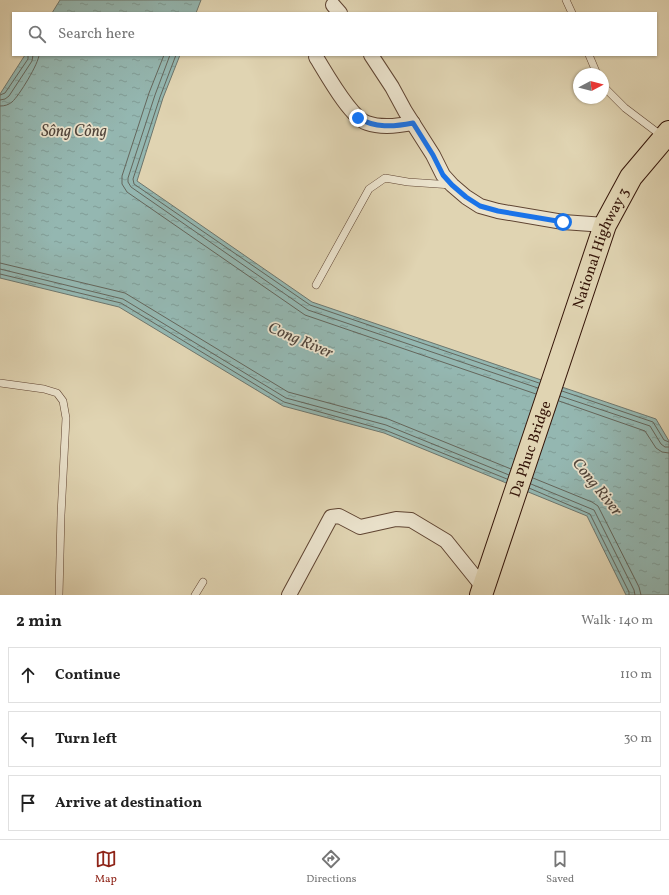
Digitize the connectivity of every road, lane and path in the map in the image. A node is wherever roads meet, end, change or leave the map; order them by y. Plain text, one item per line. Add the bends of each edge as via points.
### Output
1 (566, 0) edge
2 (572, 12) edge
3 (372, 56) edge
4 (589, 56) edge
5 (316, 57) dead end
6 (594, 68) edge
7 (609, 92) edge
8 (413, 123) junction
9 (666, 135) edge
10 (452, 185) junction
11 (605, 225) junction
12 (316, 285) dead end
13 (554, 377) joint
14 (0, 383) edge
15 (203, 582) dead end
16 (482, 591) edge
17 (59, 595) edge
18 (195, 595) edge
19 (289, 595) edge

1 - 2 lane
3 - 8 street
4 - 6 lane
5 - 8 street via 358,118 379,126
7 - 9 lane via 625,108
8 - 10 street via 443,175
9 - 11 highway, National Highway 3 via 631,177
10 - 11 street via 480,206 498,211 563,222
10 - 12 lane via 385,178 369,189
11 - 13 highway, National Highway 3
13 - 16 highway, Da Phuc Bridge
14 - 17 lane via 44,389 57,393 63,401 66,418
15 - 18 lane
16 - 19 street via 446,541 410,520 396,519 360,527 340,516 332,517

